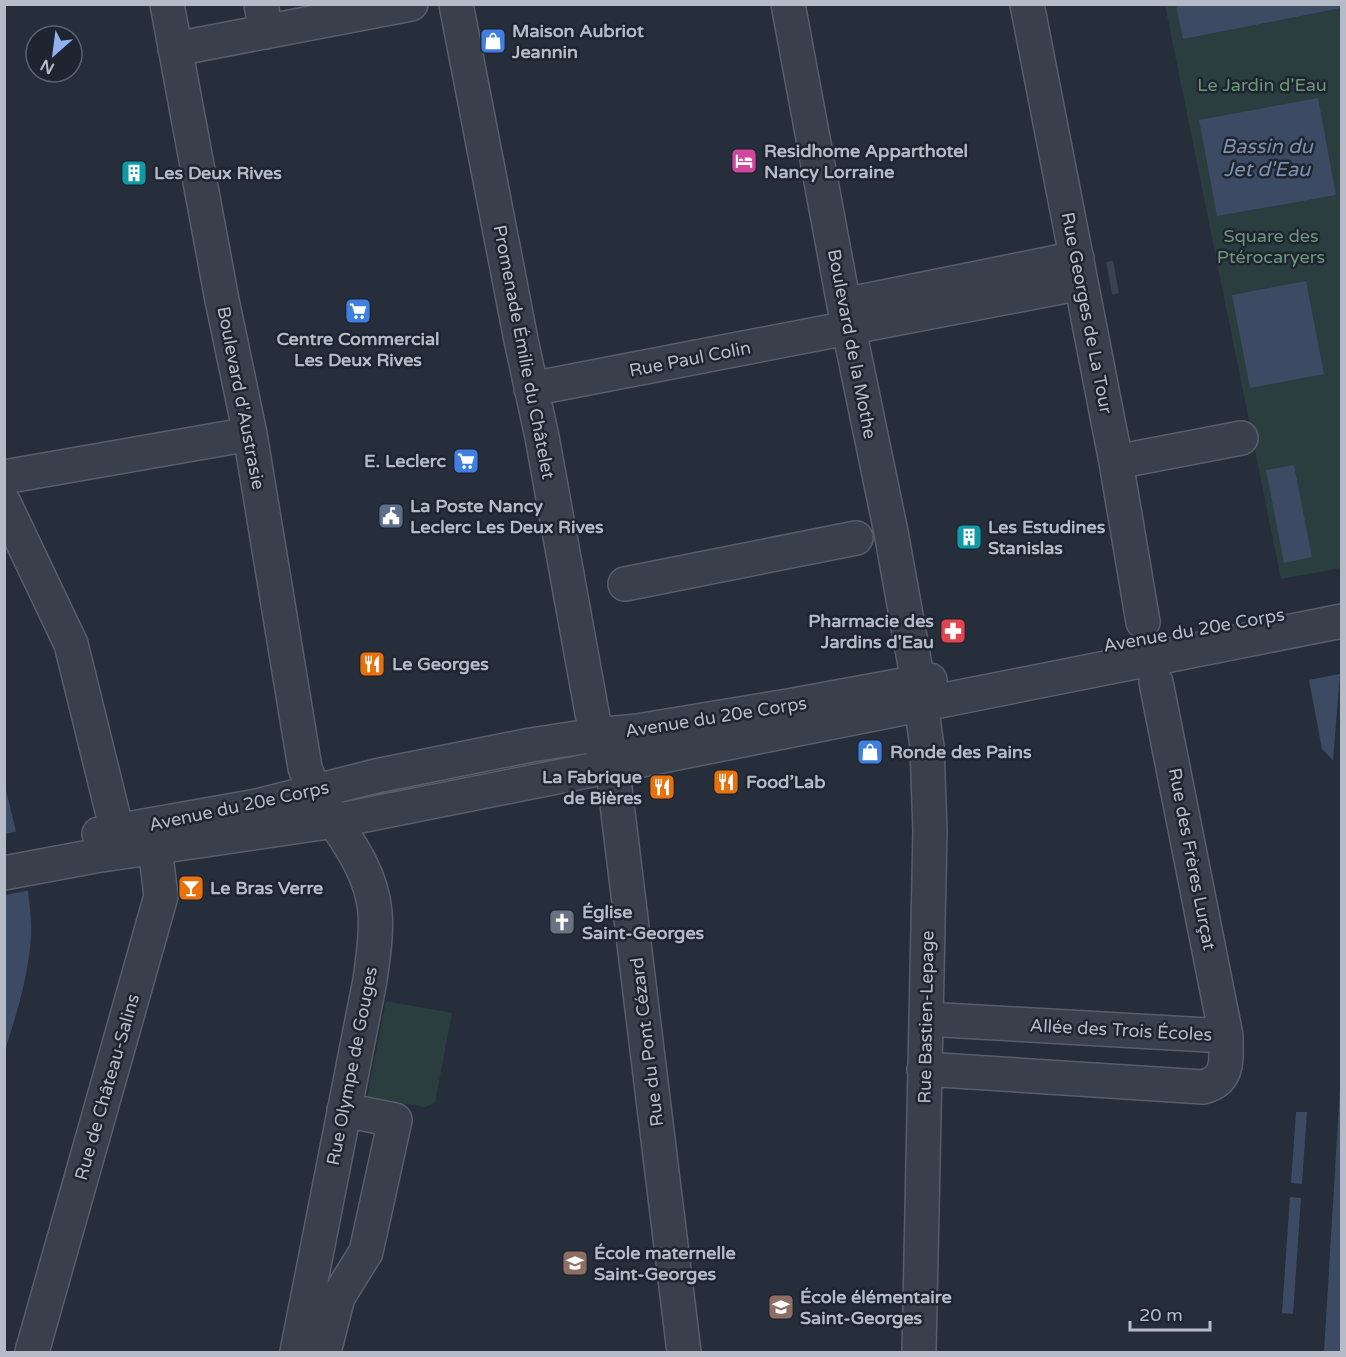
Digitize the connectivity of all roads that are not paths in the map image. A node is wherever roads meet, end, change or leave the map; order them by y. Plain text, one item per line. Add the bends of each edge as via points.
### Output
1 (166, 4) edge
2 (411, 4) edge
3 (456, 4) edge
4 (788, 4) edge
5 (1027, 4) edge
6 (263, 18) edge
7 (175, 49) junction
8 (1077, 258) junction
9 (1073, 297) junction
10 (849, 327) junction
11 (531, 389) junction
12 (250, 434) junction
13 (1241, 438) dead end
14 (1116, 462) junction
15 (4, 477) edge
16 (4, 503) edge
17 (856, 538) dead end
18 (625, 584) dead end
19 (1341, 603) edge
20 (1341, 621) edge
21 (1143, 622) dead end
22 (1156, 682) dead end
23 (920, 693) junction
24 (596, 735) junction
25 (612, 766) junction
26 (315, 792) junction
27 (335, 821) junction
28 (119, 840) junction
29 (4, 852) edge
30 (4, 873) edge
31 (926, 1019) junction
32 (1226, 1036) junction
33 (924, 1069) junction
34 (344, 1110) junction
35 (32, 1353) edge
36 (297, 1353) edge
37 (324, 1353) edge
38 (684, 1353) edge
39 (919, 1353) edge

1 - 7 street, Boulevard d'Austrasie
2 - 6 street
3 - 11 street, Promenade Émilie du Châtelet
4 - 10 street, Boulevard de la Mothe
5 - 8 street, Rue Georges de La Tour
6 - 7 street
7 - 12 street, Boulevard d'Austrasie
8 - 9 street, Rue Georges de La Tour
8 - 10 street, Rue Paul Colin
9 - 10 street
9 - 14 street, Rue Georges de La Tour
10 - 11 street, Rue Paul Colin
10 - 23 street, Boulevard de la Mothe
11 - 24 street, Promenade Émilie du Châtelet
12 - 15 street
12 - 26 street, Boulevard d'Austrasie via 305,768
13 - 14 street
14 - 21 street, Rue Georges de La Tour
16 - 28 street, Rue de Château-Salins via 71,644
17 - 18 street
19 - 23 street, Avenue du 20e Corps via 1146,638
20 - 23 street
22 - 32 street, Rue des Frères Lurçat
23 - 24 street, Avenue du 20e Corps via 788,706
23 - 25 street
23 - 31 street, Rue Bastien-Lepage via 927,747 930,831
24 - 25 street, Rue du Pont Cézard
24 - 26 street, Avenue du 20e Corps via 376,776
25 - 27 street
25 - 38 street, Rue du Pont Cézard
26 - 27 street, Rue Olympe de Gouges
26 - 28 street, Avenue du 20e Corps
27 - 28 street
27 - 34 street, Rue Olympe de Gouges via 369,884 376,925 370,980
28 - 29 street
28 - 30 street
28 - 35 street, Rue de Château-Salins via 160,896
31 - 32 street, Allée des Trois Écoles
31 - 33 street, Rue Bastien-Lepage
32 - 33 street, Allée des Trois Écoles via 1223,1073 1213,1084 1203,1087
33 - 39 street, Rue Bastien-Lepage
34 - 36 street, Rue Olympe de Gouges
34 - 37 street via 395,1120 366,1252 338,1297

